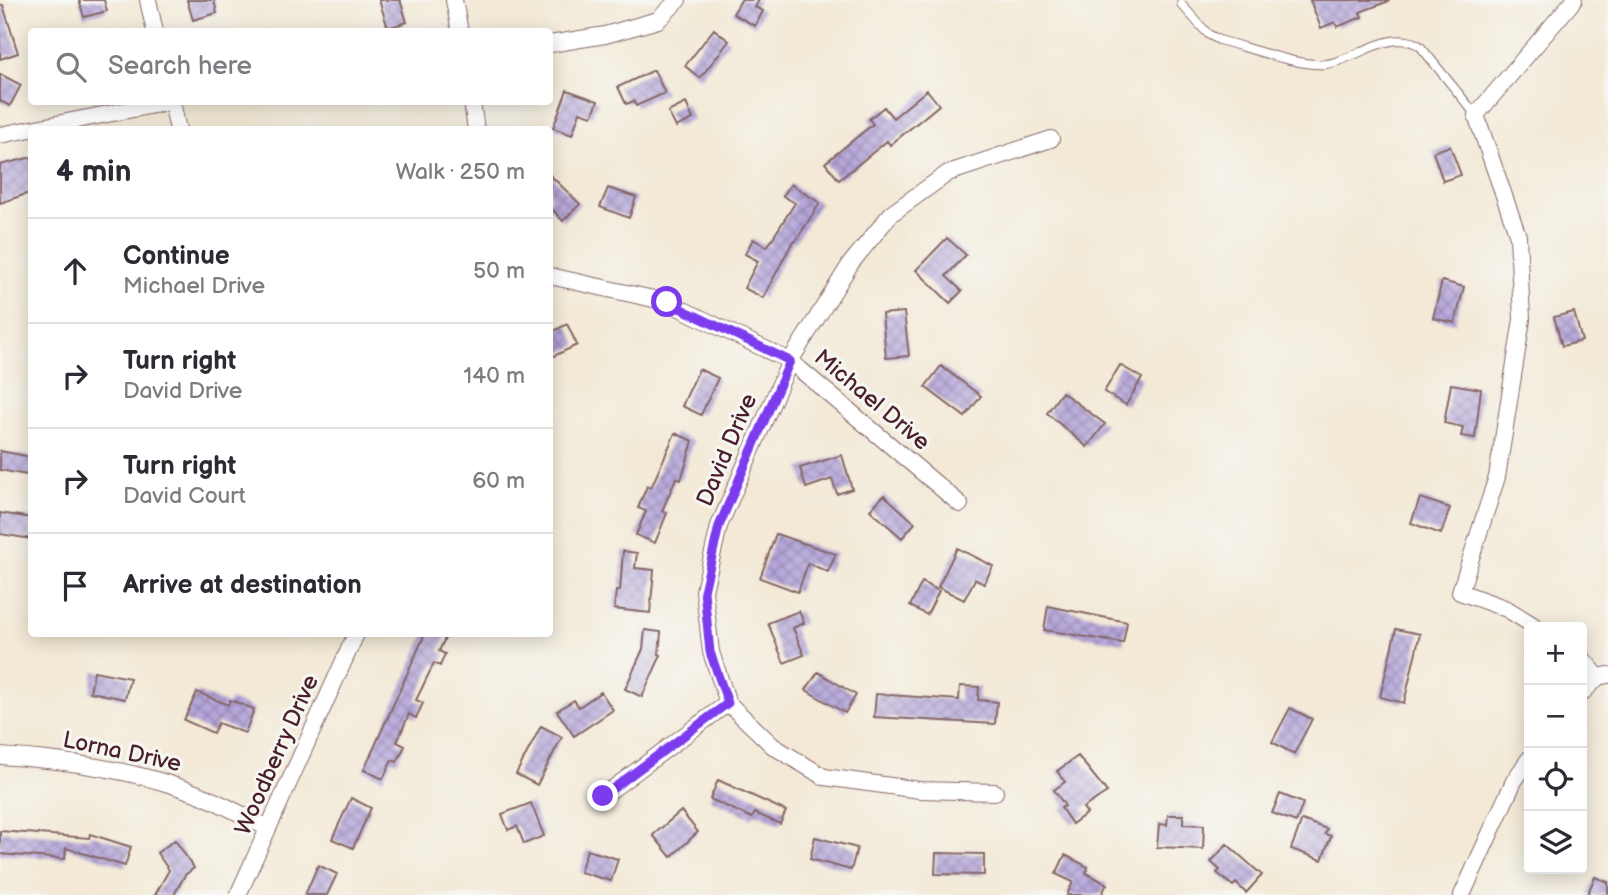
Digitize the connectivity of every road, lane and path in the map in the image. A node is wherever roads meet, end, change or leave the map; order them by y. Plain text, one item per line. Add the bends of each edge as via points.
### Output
1 (148, 0) edge
2 (454, 0) edge
3 (678, 0) edge
4 (1574, 0) edge
5 (1181, 4) dead end
6 (154, 28) edge
7 (459, 28) edge
8 (553, 44) edge
9 (155, 105) edge
10 (171, 105) edge
11 (473, 105) edge
12 (1476, 115) junction
13 (46, 126) edge
14 (177, 126) edge
15 (476, 126) edge
16 (28, 130) edge
17 (0, 135) edge
18 (1051, 139) dead end
19 (553, 277) edge
20 (790, 361) junction
21 (960, 504) dead end
22 (1527, 622) edge
23 (355, 637) edge
24 (1587, 662) edge
25 (1603, 676) edge
26 (1587, 689) edge
27 (728, 703) junction
28 (0, 757) edge
29 (1524, 766) edge
30 (995, 792) dead end
31 (603, 796) dead end
32 (268, 828) junction
33 (238, 895) edge
34 (1462, 895) edge

1 - 6 street
2 - 7 street
3 - 8 street via 658,20
4 - 12 street
5 - 12 lane via 1219,40 1303,63 1331,63 1389,41 1412,41
9 - 13 street
10 - 14 street
11 - 15 street
12 - 22 street via 1518,236 1522,319 1497,477 1460,592
16 - 17 street
18 - 20 street, David Drive via 948,173 891,214 850,263
19 - 20 street, Michael Drive via 667,302
20 - 21 street, Michael Drive
20 - 27 street, David Drive via 719,526 704,591 710,652
23 - 32 street, Woodberry Drive
24 - 25 street
25 - 26 street
27 - 30 street, David Drive via 773,746 824,777 919,790
27 - 31 street
28 - 32 street, Lorna Drive via 46,759 148,776 194,792
29 - 34 street
32 - 33 street, Woodberry Drive

